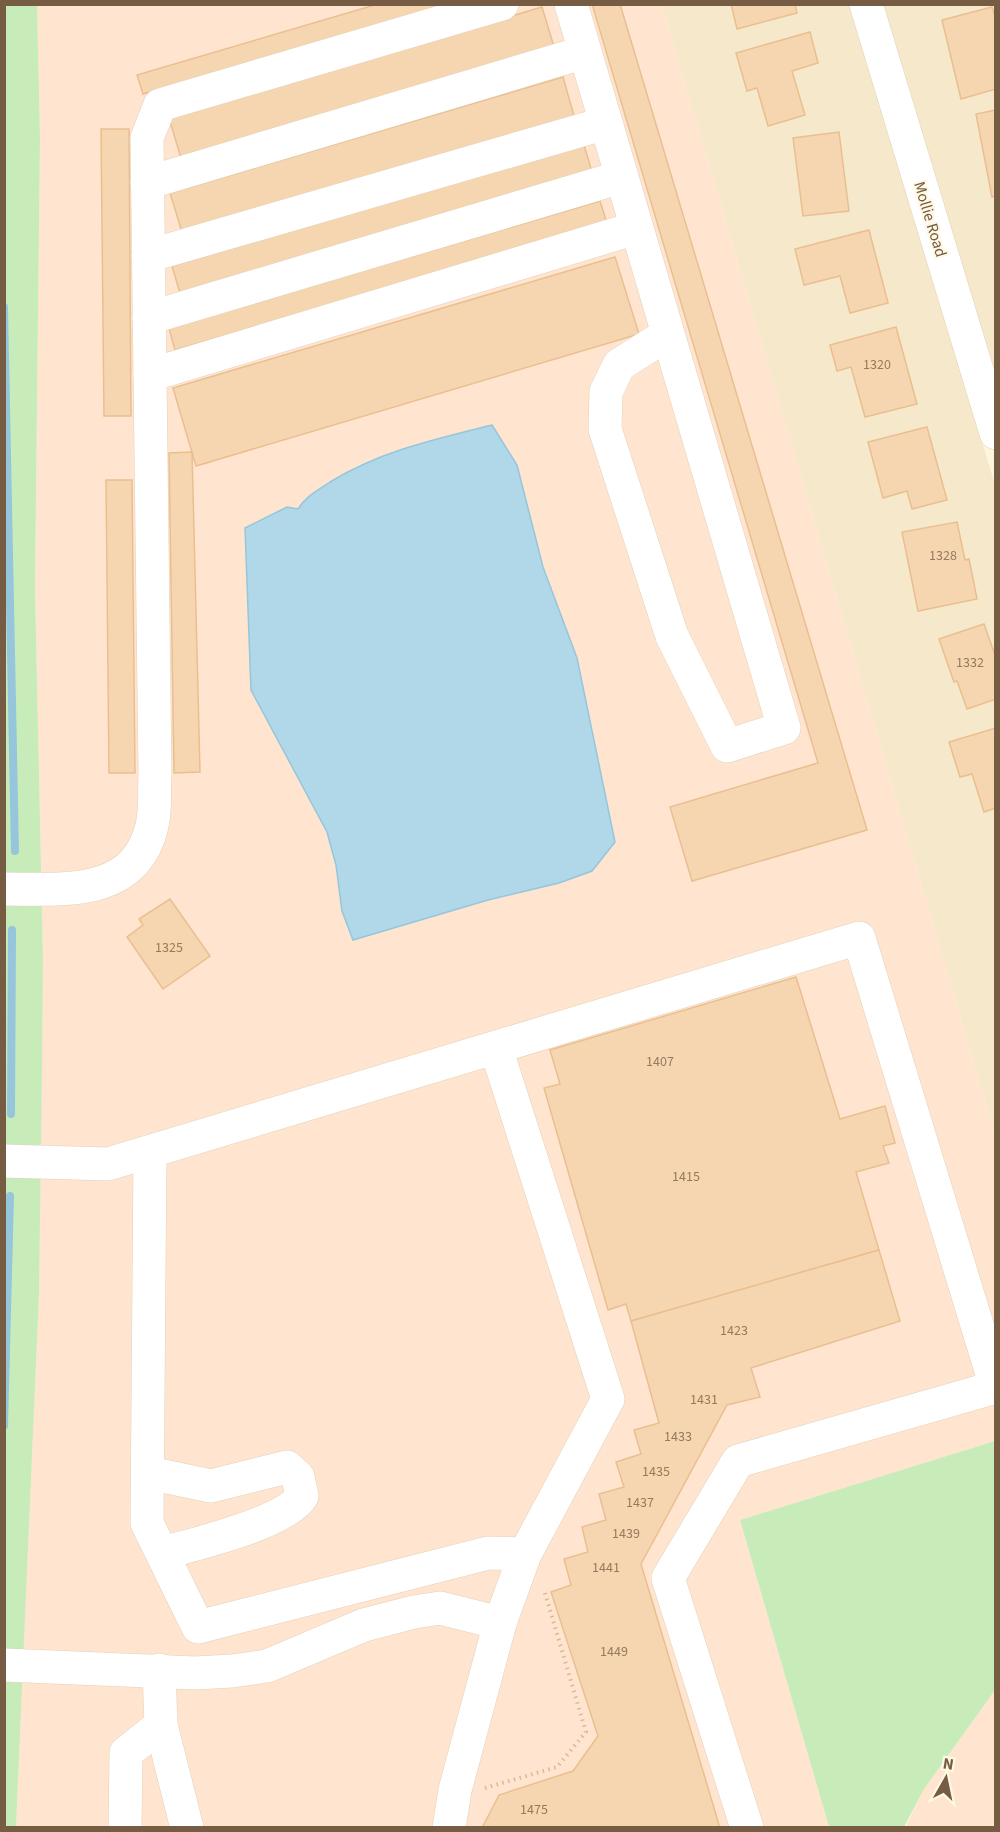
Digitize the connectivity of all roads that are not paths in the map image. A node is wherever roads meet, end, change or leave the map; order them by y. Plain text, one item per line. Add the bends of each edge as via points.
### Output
1 (502, 4) edge
2 (571, 4) edge
3 (866, 4) edge
4 (585, 52) junction
5 (606, 123) junction
6 (621, 177) junction
7 (147, 183) junction
8 (636, 228) junction
9 (148, 256) junction
10 (149, 318) junction
11 (668, 334) junction
12 (150, 375) junction
13 (996, 433) edge
14 (4, 889) edge
15 (496, 1048) junction
16 (150, 1152) junction
17 (4, 1161) edge
18 (996, 1387) edge
19 (158, 1475) dead end
20 (164, 1553) junction
21 (525, 1554) junction
22 (500, 1623) junction
23 (4, 1665) edge
24 (159, 1670) junction
25 (161, 1725) junction
26 (126, 1827) edge
27 (187, 1827) edge
28 (449, 1827) edge
29 (747, 1827) edge

1 - 7 street via 160,105 147,138
2 - 4 street
3 - 13 street, Mollie Road
4 - 5 street
4 - 7 street
5 - 6 street
5 - 9 street
6 - 8 street
6 - 10 street
7 - 9 street
8 - 11 street
8 - 12 street
9 - 10 street
10 - 12 street
11 - 11 street via 784,728 727,746 672,636 605,429 606,393 619,365
12 - 14 street via 153,823 135,861 105,882 83,888
15 - 16 street
15 - 18 street via 859,938
15 - 21 street via 608,1399
16 - 17 street via 108,1164
16 - 20 street via 147,1523
18 - 29 street via 738,1461 668,1578
19 - 20 street via 212,1486 288,1467 298,1477 302,1496 297,1505 246,1529
20 - 21 street via 198,1627 488,1553
21 - 22 street
22 - 24 street via 440,1608 364,1625 267,1666 195,1672
22 - 28 street via 455,1790
23 - 24 street
24 - 25 street
25 - 26 street via 126,1753
25 - 27 street

